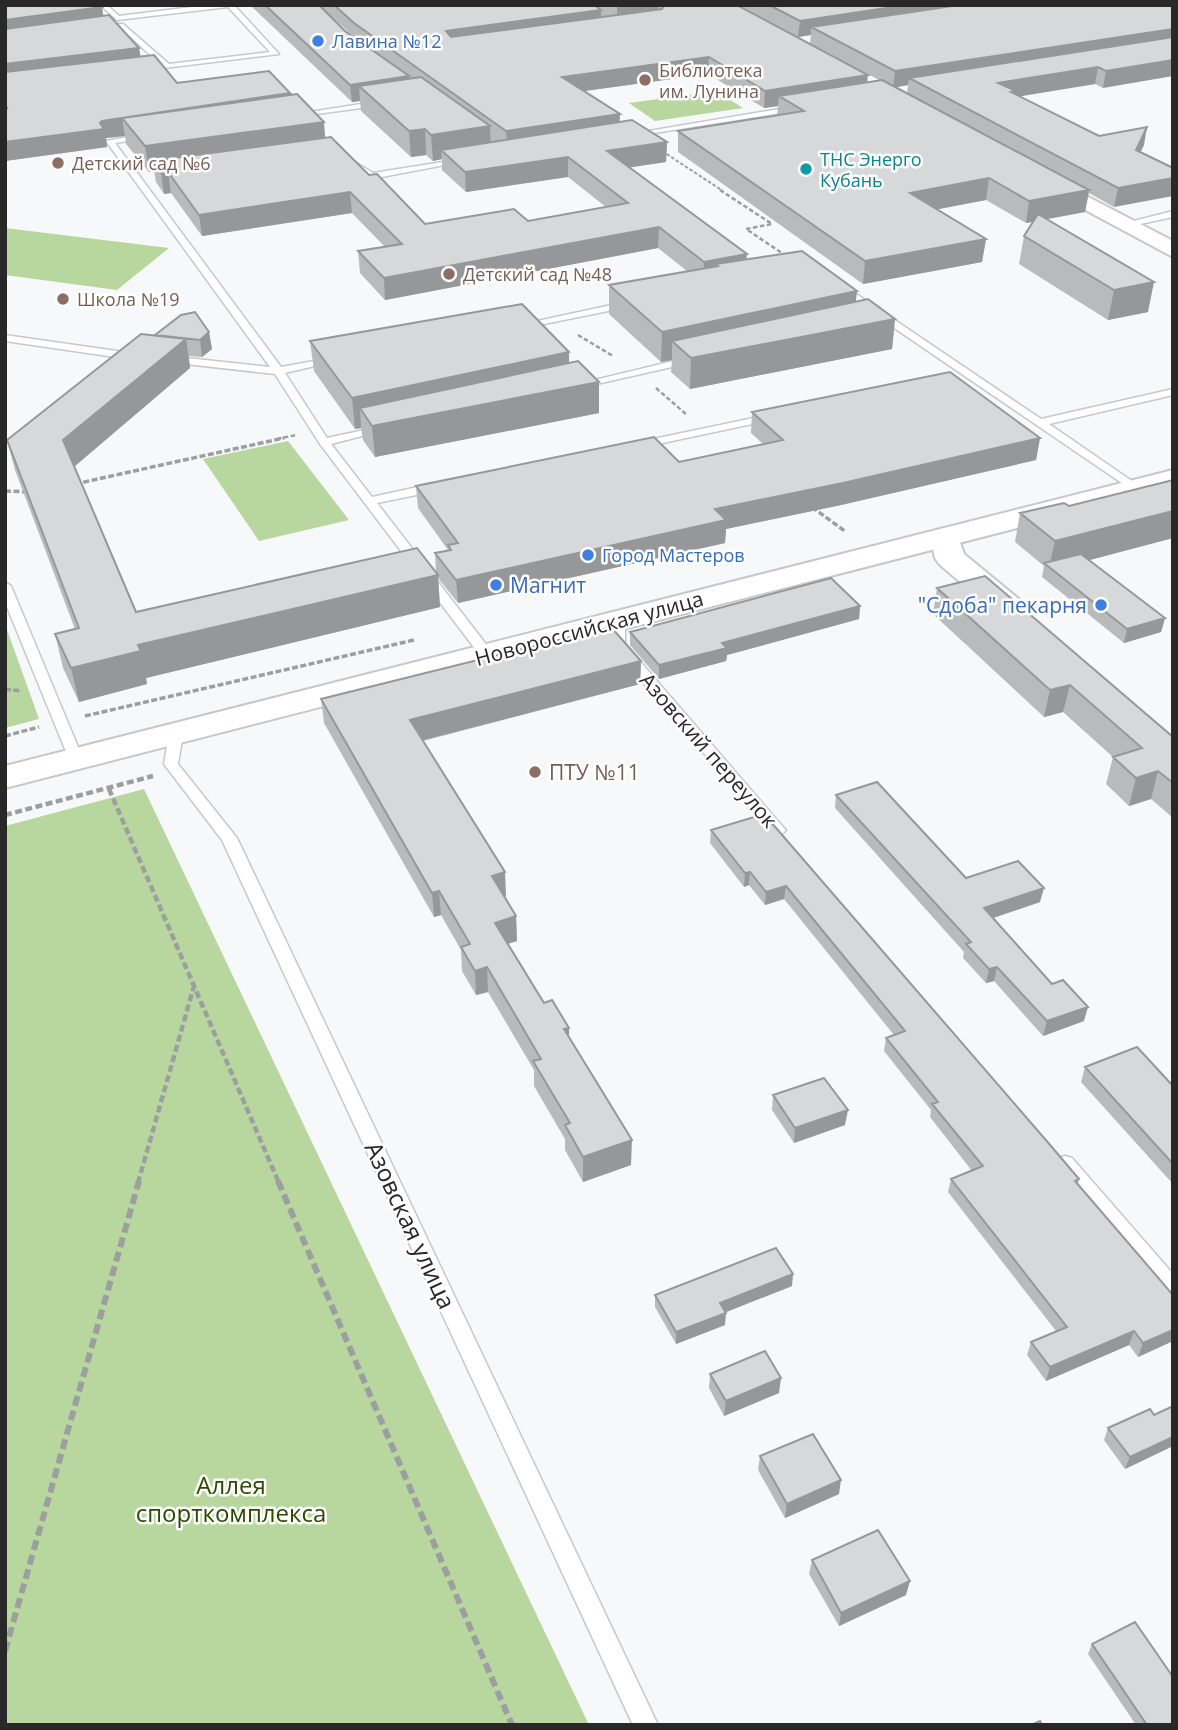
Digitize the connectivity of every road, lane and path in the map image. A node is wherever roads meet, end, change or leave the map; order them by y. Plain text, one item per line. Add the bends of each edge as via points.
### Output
1 (103, 5) edge
2 (228, 5) edge
3 (117, 23) junction
4 (397, 100) edge
5 (810, 106) edge
6 (287, 116) edge
7 (635, 134) junction
8 (151, 135) edge
9 (616, 137) edge
10 (345, 157) edge
11 (478, 159) edge
12 (1030, 172) edge
13 (151, 177) edge
14 (137, 179) junction
15 (1173, 214) edge
16 (1126, 224) junction
17 (1173, 250) edge
18 (810, 269) joint
19 (648, 300) edge
20 (888, 318) junction
21 (874, 321) edge
22 (501, 329) edge
23 (5, 338) edge
24 (124, 355) junction
25 (138, 356) edge
26 (151, 358) edge
27 (344, 358) edge
28 (703, 358) edge
29 (278, 371) junction
30 (104, 372) edge
31 (973, 376) junction
32 (959, 379) edge
33 (569, 387) edge
34 (1173, 391) edge
35 (786, 414) edge
36 (1041, 422) junction
37 (392, 427) edge
38 (317, 430) junction
39 (324, 442) junction
40 (625, 448) edge
41 (1173, 479) edge
42 (450, 484) edge
43 (69, 486) edge
44 (1136, 488) junction
45 (5, 491) edge
46 (30, 492) edge
47 (369, 500) junction
48 (857, 529) dead end
49 (833, 535) dead end
50 (944, 537) junction
51 (5, 586) edge
52 (618, 620) junction
53 (466, 628) junction
54 (1035, 628) edge
55 (487, 655) junction
56 (60, 722) junction
57 (176, 734) junction
58 (5, 736) edge
59 (76, 758) junction
60 (5, 777) edge
61 (145, 780) dead end
62 (109, 789) junction
63 (5, 816) edge
64 (791, 845) edge
65 (194, 986) junction
66 (1055, 1151) edge
67 (1173, 1288) edge
68 (5, 1651) edge
69 (512, 1725) edge
70 (646, 1725) edge

1 - 3 lane
2 - 3 lane
2 - 3 lane via 275,54 162,66
4 - 6 lane
5 - 7 lane
7 - 9 lane
7 - 18 path via 772,224 747,229
8 - 14 lane via 110,141
10 - 11 lane via 372,176
12 - 16 main road
13 - 14 lane
14 - 29 lane
15 - 16 lane
16 - 17 main road
18 - 20 lane
19 - 22 lane
20 - 21 lane
20 - 31 lane
23 - 24 lane
24 - 25 lane
24 - 30 lane
26 - 29 lane
27 - 29 lane
28 - 33 lane
29 - 38 lane
31 - 32 lane
31 - 36 lane
34 - 36 lane
35 - 40 lane
36 - 44 lane
37 - 39 lane
38 - 39 lane
38 - 43 path
39 - 47 lane
41 - 44 main road, Новороссийская улица
42 - 47 lane
44 - 50 main road, Новороссийская улица
45 - 46 path
47 - 53 lane
48 - 49 path
50 - 52 main road, Новороссийская улица
50 - 54 main road via 950,558
51 - 56 lane
52 - 55 main road, Новороссийская улица
52 - 64 lane, Азовский переулок via 618,645
53 - 55 lane
53 - 56 path
55 - 57 main road, Новороссийская улица
56 - 58 path
56 - 59 lane
57 - 59 main road, Новороссийская улица
57 - 70 lane, Азовская улица via 171,764 229,838
59 - 60 main road, Новороссийская улица
61 - 62 path
62 - 63 path
62 - 65 path
65 - 68 path
65 - 69 path
66 - 67 lane

